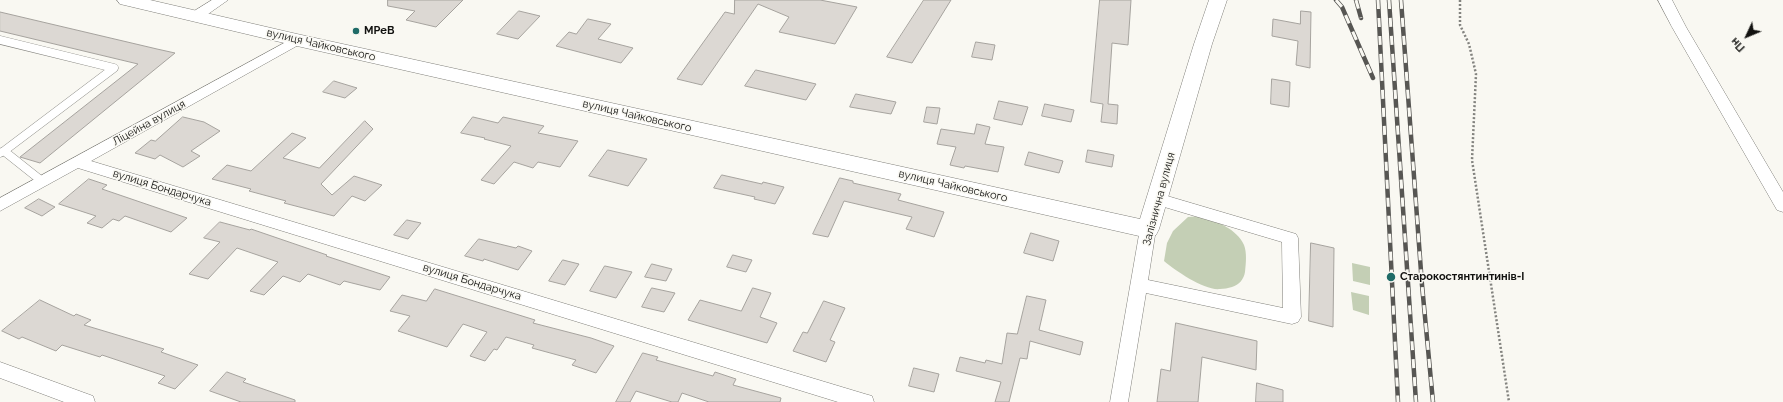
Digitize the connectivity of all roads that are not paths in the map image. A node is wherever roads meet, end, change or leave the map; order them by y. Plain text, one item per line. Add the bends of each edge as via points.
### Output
1 (126, 0) edge
2 (221, 0) edge
3 (1218, 0) edge
4 (1665, 0) edge
5 (196, 16) junction
6 (0, 40) edge
7 (297, 40) junction
8 (2, 152) edge
9 (79, 163) junction
10 (44, 182) junction
11 (1157, 199) junction
12 (0, 205) edge
13 (1783, 206) edge
14 (1148, 229) junction
15 (1139, 286) junction
16 (0, 370) edge
17 (86, 402) edge
18 (865, 402) edge
19 (1119, 402) edge

1 - 5 street, вулиця Чайковського
2 - 5 street
3 - 11 street, Залізнична вулиця
4 - 13 street
5 - 7 street, вулиця Чайковського
6 - 8 lane via 114,68
7 - 9 street, Ліцейна вулиця
7 - 14 street, вулиця Чайковського
8 - 10 lane
9 - 10 street, Ліцейна вулиця
9 - 18 street, вулиця Бондарчука
10 - 12 street, Ліцейна вулиця
11 - 14 street, Залізнична вулиця
11 - 15 street via 1290,238 1292,317
14 - 15 street, Залізнична вулиця
15 - 19 street, Залізнична вулиця
16 - 17 street

